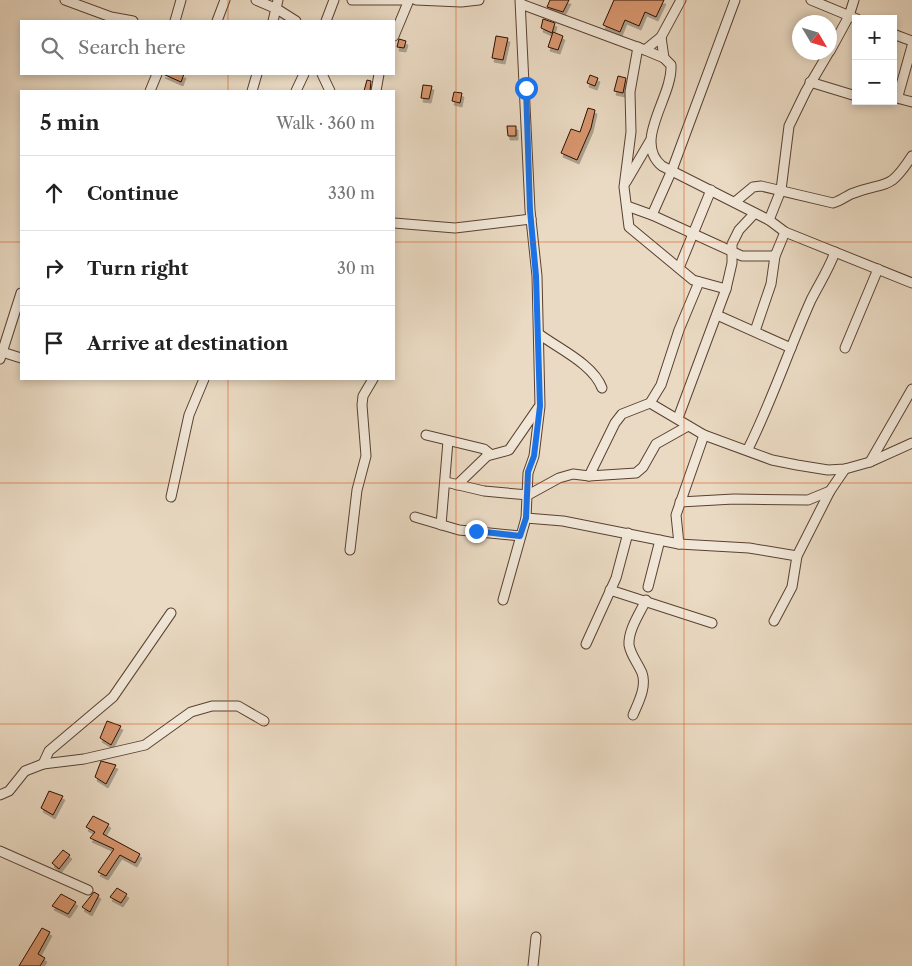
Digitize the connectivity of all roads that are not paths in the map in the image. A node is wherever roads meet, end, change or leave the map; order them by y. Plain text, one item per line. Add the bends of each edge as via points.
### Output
1 (64, 0) edge
2 (181, 0) edge
3 (225, 0) edge
4 (256, 0) edge
5 (334, 0) edge
6 (352, 0) edge
7 (407, 0) edge
8 (416, 0) edge
9 (479, 0) edge
10 (681, 0) edge
11 (735, 0) edge
12 (811, 0) edge
13 (854, 0) edge
14 (520, 2) edge
15 (277, 4) edge
16 (853, 15) edge
17 (852, 17) edge
18 (852, 18) edge
19 (128, 20) edge
20 (175, 20) edge
21 (217, 20) edge
22 (273, 20) edge
23 (295, 20) edge
24 (326, 20) edge
25 (395, 33) edge
26 (897, 35) edge
27 (661, 37) junction
28 (837, 40) edge
29 (912, 41) edge
30 (912, 46) edge
31 (642, 48) junction
32 (664, 58) junction
33 (824, 60) edge
34 (154, 75) edge
35 (257, 75) edge
36 (304, 75) edge
37 (322, 75) edge
38 (376, 75) edge
39 (810, 82) junction
40 (150, 90) edge
41 (252, 90) edge
42 (296, 90) edge
43 (330, 90) edge
44 (376, 90) edge
45 (897, 91) edge
46 (852, 95) edge
47 (897, 98) edge
48 (912, 102) edge
49 (651, 140) junction
50 (912, 156) edge
51 (672, 170) junction
52 (624, 187) junction
53 (711, 190) junction
54 (781, 190) junction
55 (735, 202) junction
56 (627, 206) junction
57 (754, 214) junction
58 (652, 215) junction
59 (531, 219) junction
60 (769, 220) junction
61 (395, 223) edge
62 (785, 232) junction
63 (692, 233) junction
64 (730, 252) junction
65 (835, 252) junction
66 (775, 256) junction
67 (679, 268) junction
68 (878, 269) junction
69 (699, 282) junction
70 (912, 283) edge
71 (726, 289) junction
72 (20, 296) edge
73 (718, 315) junction
74 (755, 331) junction
75 (539, 334) junction
76 (791, 348) junction
77 (844, 348) dead end
78 (1, 355) edge
79 (20, 358) edge
80 (204, 380) edge
81 (372, 380) edge
82 (602, 388) dead end
83 (912, 389) edge
84 (650, 403) junction
85 (540, 406) junction
86 (678, 418) junction
87 (688, 426) junction
88 (426, 435) dead end
89 (704, 435) junction
90 (448, 441) junction
91 (912, 443) edge
92 (748, 449) junction
93 (490, 454) junction
94 (870, 462) junction
95 (845, 469) junction
96 (589, 476) junction
97 (446, 482) junction
98 (457, 484) junction
99 (830, 491) junction
100 (528, 495) junction
101 (171, 497) dead end
102 (680, 502) junction
103 (415, 517) dead end
104 (526, 518) junction
105 (441, 525) junction
106 (628, 534) junction
107 (520, 536) junction
108 (660, 540) junction
109 (679, 544) junction
110 (350, 550) dead end
111 (797, 556) junction
112 (648, 587) dead end
113 (610, 590) junction
114 (503, 600) dead end
115 (646, 600) junction
116 (171, 613) dead end
117 (774, 622) dead end
118 (712, 623) dead end
119 (586, 644) dead end
120 (633, 715) dead end
121 (264, 721) dead end
122 (43, 764) junction
123 (0, 795) edge
124 (2, 853) edge
125 (88, 890) dead end
126 (536, 937) dead end
127 (533, 966) edge

1 - 19 street
2 - 20 street
3 - 21 street
4 - 15 street
5 - 24 street
6 - 7 street
7 - 25 street
8 - 9 street
10 - 27 street
11 - 51 street
12 - 17 street
13 - 16 street
14 - 31 street
14 - 59 street
15 - 22 street
15 - 23 street
18 - 28 street
26 - 29 street
27 - 31 street
27 - 32 street
30 - 45 street
31 - 32 street
31 - 52 street via 630,92 631,132
32 - 49 street via 671,65 672,72
33 - 39 street
34 - 40 street
35 - 41 street
36 - 42 street
37 - 43 street
38 - 44 street
39 - 46 street
39 - 54 street via 789,126
47 - 48 street
49 - 51 street via 656,160
49 - 52 street
50 - 54 street via 898,177 889,184 850,194 833,203
51 - 53 street
51 - 58 street
52 - 56 street
53 - 55 street
53 - 63 street
54 - 55 street via 753,187
54 - 60 street
55 - 57 street
56 - 58 street
56 - 67 street via 631,229
57 - 60 street
57 - 64 street via 739,230
58 - 63 street
59 - 61 street via 455,228
59 - 75 street
60 - 62 street
62 - 65 street
62 - 66 street
63 - 64 street
63 - 67 street
64 - 66 street via 742,256
64 - 71 street via 732,263
65 - 68 street
65 - 76 street
66 - 74 street via 771,284
67 - 69 street
68 - 70 street
68 - 77 street
69 - 71 street
69 - 84 street via 661,385
71 - 73 street
72 - 78 street
73 - 74 street
73 - 86 street
74 - 76 street
75 - 82 street via 590,371
75 - 85 street
76 - 92 street
78 - 79 street
80 - 101 street via 189,415
81 - 110 street via 363,396 366,456 357,490
83 - 94 street
84 - 86 street
84 - 96 street via 622,414
85 - 93 street via 508,450
85 - 100 street via 534,456 528,472
86 - 87 street
87 - 89 street
87 - 96 street via 656,444 640,471
88 - 90 street
89 - 92 street
89 - 102 street
90 - 93 street via 484,449
90 - 97 street
91 - 94 street
92 - 95 street via 772,460
93 - 98 street
94 - 95 street
95 - 99 street
96 - 100 street via 573,474 559,478
97 - 98 street
97 - 105 street
98 - 100 street via 484,491
99 - 102 street via 808,500
99 - 111 street
100 - 104 street
102 - 109 street via 676,515
103 - 105 street
104 - 106 street via 563,521
104 - 107 street
105 - 107 street via 458,530
106 - 108 street
106 - 113 street
107 - 114 street
108 - 109 street
108 - 112 street
109 - 111 street via 749,548
111 - 117 street via 792,587
113 - 115 street
113 - 119 street
115 - 118 street
115 - 120 street via 630,635 633,658 642,674 640,699
116 - 122 street via 113,697 49,751
121 - 122 street via 238,706 212,706 191,712 145,744 84,759
122 - 123 street via 25,771 9,791
124 - 125 street
126 - 127 street

